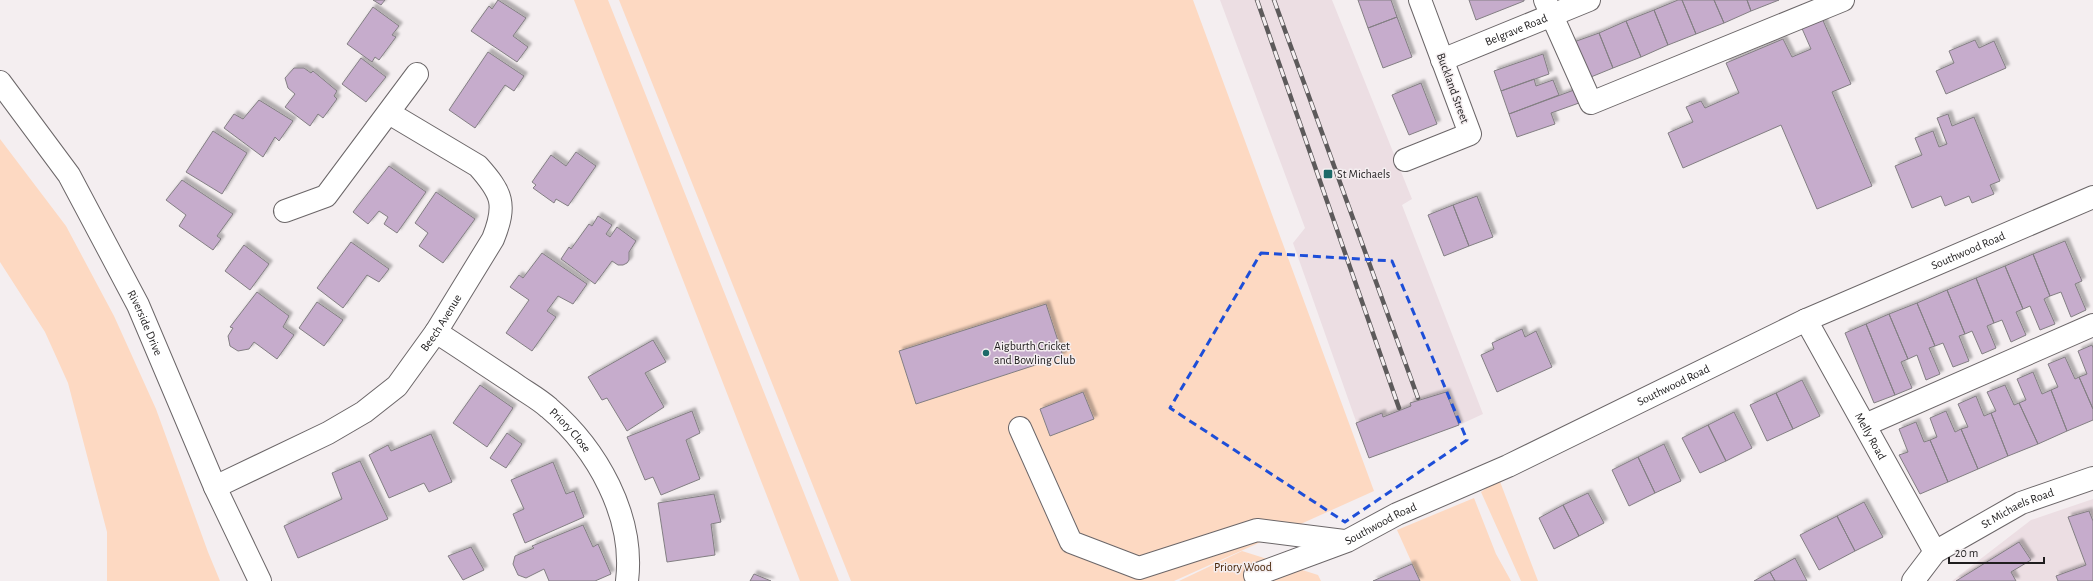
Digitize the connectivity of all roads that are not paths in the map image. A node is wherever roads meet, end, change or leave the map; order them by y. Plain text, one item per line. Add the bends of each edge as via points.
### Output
1 (1420, 0) edge
2 (1589, 0) edge
3 (1843, 0) edge
4 (1548, 8) edge
5 (1442, 60) junction
6 (417, 74) dead end
7 (0, 82) edge
8 (388, 113) junction
9 (1405, 160) dead end
10 (2093, 197) edge
11 (285, 211) dead end
12 (1806, 320) junction
13 (2093, 325) edge
14 (436, 332) junction
15 (1865, 424) junction
16 (1020, 428) dead end
17 (2093, 478) edge
18 (215, 487) junction
19 (1347, 541) junction
20 (1935, 552) junction
21 (1255, 575) dead end
22 (260, 581) edge
23 (627, 581) edge
24 (1913, 581) edge

1 - 5 street, Buckland Street
2 - 4 street, Belgrave Road
3 - 4 street via 1591,103
4 - 5 street, Belgrave Road
5 - 9 street, Buckland Street via 1470,134
6 - 8 street
7 - 18 street, Riverside Drive via 69,175 138,305
8 - 11 street via 326,196
8 - 14 street, Beech Avenue via 478,166 498,193 502,209 494,239
10 - 12 street, Southwood Road
12 - 15 street, Melly Road
12 - 19 street, Southwood Road via 1508,466 1397,514
13 - 15 street
14 - 18 street, Beech Avenue via 397,386 364,412 328,433
14 - 23 street, Priory Close via 549,407 579,437 617,502 627,538
15 - 20 street, Melly Road
16 - 19 street via 1071,542 1139,568 1257,530
17 - 20 street, St Michaels Road via 2021,503
18 - 22 street, Riverside Drive
19 - 21 street, Southwood Road
20 - 24 street, St Michaels Road

